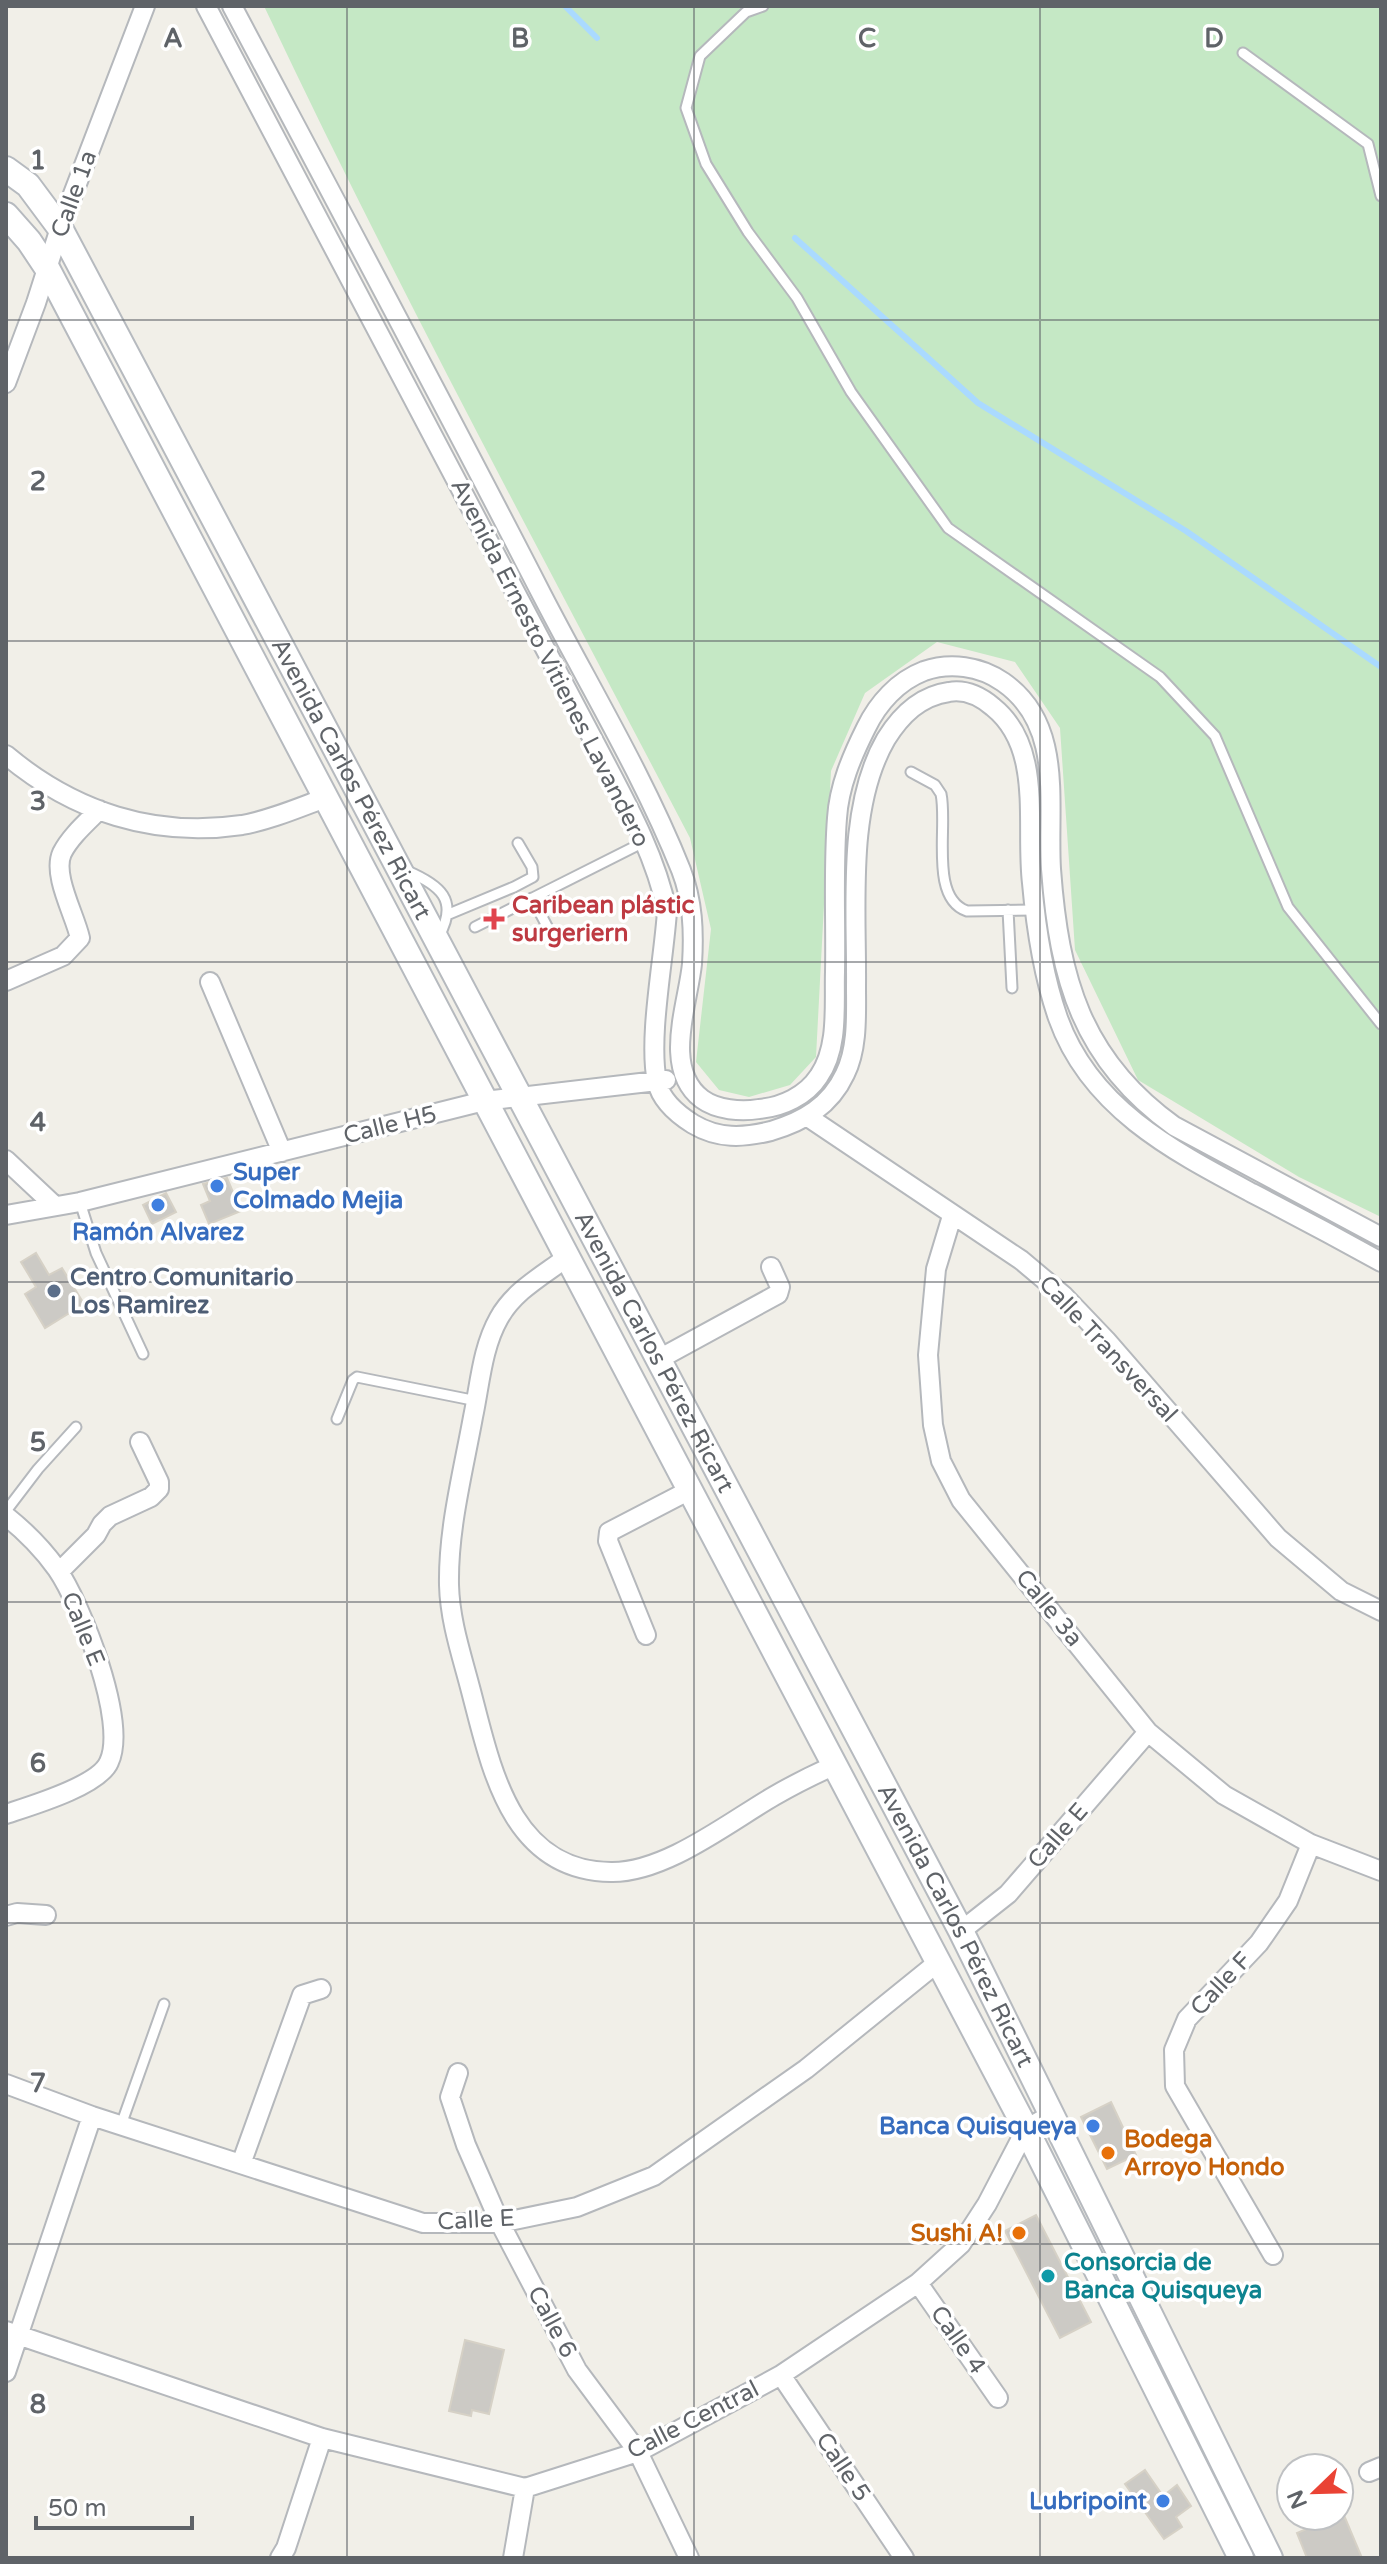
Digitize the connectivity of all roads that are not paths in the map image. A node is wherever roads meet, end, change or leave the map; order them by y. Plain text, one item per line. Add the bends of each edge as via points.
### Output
1 (145, 6) edge
2 (206, 6) edge
3 (232, 6) edge
4 (763, 6) edge
5 (1243, 53) dead end
6 (6, 169) edge
7 (1381, 196) edge
8 (6, 215) edge
9 (60, 228) junction
10 (47, 268) junction
11 (6, 383) edge
12 (6, 755) edge
13 (911, 772) dead end
14 (325, 798) junction
15 (99, 810) junction
16 (644, 842) junction
17 (518, 843) dead end
18 (399, 868) junction
19 (532, 898) junction
20 (1008, 910) junction
21 (1035, 910) junction
22 (449, 914) junction
23 (475, 927) dead end
24 (437, 939) junction
25 (556, 943) dead end
26 (6, 981) edge
27 (210, 982) dead end
28 (1012, 988) dead end
29 (1381, 1024) edge
30 (828, 1061) junction
31 (847, 1071) junction
32 (684, 1075) junction
33 (657, 1082) junction
34 (522, 1098) junction
35 (484, 1101) junction
36 (808, 1117) junction
37 (282, 1152) junction
38 (6, 1160) edge
39 (80, 1202) junction
40 (55, 1206) junction
41 (6, 1215) edge
42 (952, 1216) junction
43 (1381, 1237) edge
44 (566, 1258) junction
45 (1381, 1262) edge
46 (771, 1267) dead end
47 (143, 1354) dead end
48 (659, 1359) junction
49 (477, 1401) junction
50 (337, 1419) dead end
51 (76, 1427) dead end
52 (140, 1442) dead end
53 (688, 1491) junction
54 (6, 1514) edge
55 (59, 1572) junction
56 (1381, 1611) edge
57 (646, 1635) dead end
58 (1148, 1732) junction
59 (833, 1766) junction
60 (6, 1814) edge
61 (1311, 1844) junction
62 (1381, 1871) edge
63 (46, 1915) dead end
64 (6, 1916) edge
65 (961, 1931) junction
66 (937, 1963) junction
67 (321, 1989) dead end
68 (164, 2004) dead end
69 (458, 2073) dead end
70 (6, 2084) edge
71 (1052, 2114) junction
72 (92, 2116) junction
73 (121, 2125) junction
74 (1026, 2129) junction
75 (241, 2164) junction
76 (500, 2223) junction
77 (1273, 2255) dead end
78 (918, 2283) junction
79 (12, 2333) edge
80 (6, 2372) edge
81 (781, 2375) junction
82 (998, 2398) dead end
83 (322, 2438) junction
84 (638, 2452) junction
85 (525, 2488) junction
86 (280, 2558) edge
87 (513, 2558) edge
88 (689, 2558) edge
89 (904, 2558) edge
90 (1241, 2558) edge
91 (1270, 2558) edge

1 - 9 street, Calle 1a
2 - 16 street, Avenida Ernesto Vitienes Lavandero
3 - 32 street, Avenida Ernesto Vitienes Lavandero via 617,737 682,873 693,924 679,1050
4 - 29 lane via 746,12 700,56 686,108 706,164 797,298 851,392 948,528 1160,677 1215,736 1288,907
5 - 7 lane via 1368,144
6 - 9 main road, Avenida Carlos Pérez Ricart via 28,185
8 - 10 main road, Avenida Carlos Pérez Ricart
9 - 10 street, Calle 1a
9 - 18 main road, Avenida Carlos Pérez Ricart
10 - 11 street, Calle 1a
10 - 14 main road, Avenida Carlos Pérez Ricart
12 - 15 street via 57,793
13 - 20 lane via 941,794 949,897 967,911
14 - 15 street via 245,824 189,829 150,825
14 - 35 main road, Avenida Carlos Pérez Ricart
15 - 26 street via 61,854 62,883 80,938 63,956
16 - 19 lane
16 - 33 street, Avenida Ernesto Vitienes Lavandero via 667,911 655,1034
17 - 22 lane via 533,877
18 - 22 lane via 431,881
18 - 24 main road, Avenida Carlos Pérez Ricart
19 - 23 lane
19 - 25 lane
20 - 21 lane
20 - 28 lane
21 - 31 street via 1028,776 1012,724 981,697 964,691 947,692 909,709 879,752 861,809 855,1020
21 - 45 street via 1060,1022 1072,1050 1105,1095 1167,1146
22 - 24 lane
24 - 34 main road, Avenida Carlos Pérez Ricart
27 - 37 street
30 - 31 street
30 - 32 street via 816,1082 768,1109 717,1107 700,1098
30 - 43 street via 834,1029 837,812 849,766 872,717 907,679 954,665 980,670 1024,703 1047,749 1051,868 1061,944 1072,990 1097,1049 1114,1073 1174,1126
31 - 36 street via 826,1104
32 - 33 street, Calle H5
33 - 34 street, Calle H5
33 - 36 street via 674,1111 726,1137 750,1136
34 - 35 street, Calle H5
34 - 48 main road, Avenida Carlos Pérez Ricart
35 - 37 street, Calle H5
35 - 44 main road, Avenida Carlos Pérez Ricart
36 - 42 street, Calle Transversal
37 - 39 street, Calle H5
38 - 40 street
39 - 40 street, Calle H5
39 - 47 lane via 96,1253
40 - 41 street, Calle H5
42 - 56 street, Calle Transversal via 1021,1260 1064,1296 1278,1538 1341,1591
42 - 58 street, Calle 3a via 936,1269 929,1331 933,1425 941,1461 961,1500
44 - 49 street via 513,1297 499,1317 488,1341
44 - 53 main road, Avenida Carlos Pérez Ricart
46 - 48 street via 778,1294
48 - 65 main road, Avenida Carlos Pérez Ricart
49 - 50 lane via 357,1377
49 - 59 street via 450,1547 454,1631 494,1777 511,1813 533,1839 581,1867 611,1872 644,1867 694,1845
51 - 54 lane
52 - 55 street via 159,1489 110,1516
53 - 57 street via 609,1532
53 - 59 main road, Avenida Carlos Pérez Ricart
54 - 55 street, Calle E via 32,1536
55 - 60 street, Calle E via 84,1623 106,1688 113,1742 109,1764 92,1779
58 - 61 street, Calle 3a via 1224,1795
58 - 65 street, Calle E via 1008,1894
59 - 66 main road, Avenida Carlos Pérez Ricart
61 - 62 street, Calle 3a
61 - 77 street, Calle F via 1288,1901 1259,1943 1187,2019 1174,2050 1175,2086
63 - 64 street
65 - 71 main road, Avenida Carlos Pérez Ricart
66 - 74 main road, Avenida Carlos Pérez Ricart
66 - 76 street, Calle E via 806,2069 654,2176 577,2207
67 - 75 street via 302,1995 298,2003
68 - 73 lane
69 - 76 street, Calle 6 via 450,2097
70 - 72 street, Calle E
71 - 74 street
71 - 91 main road, Avenida Carlos Pérez Ricart
72 - 73 street, Calle E
72 - 79 street
73 - 75 street, Calle E
74 - 78 street, Calle Central via 961,2244
74 - 90 main road, Avenida Carlos Pérez Ricart
75 - 76 street, Calle E via 423,2223
76 - 84 street, Calle 6 via 577,2370
78 - 81 street, Calle Central
78 - 82 street, Calle 4
79 - 80 street
79 - 83 street
81 - 84 street, Calle Central
81 - 89 street, Calle 5
83 - 85 street
83 - 86 street
84 - 85 street, Calle Central
84 - 88 street, Calle 6
85 - 87 street

